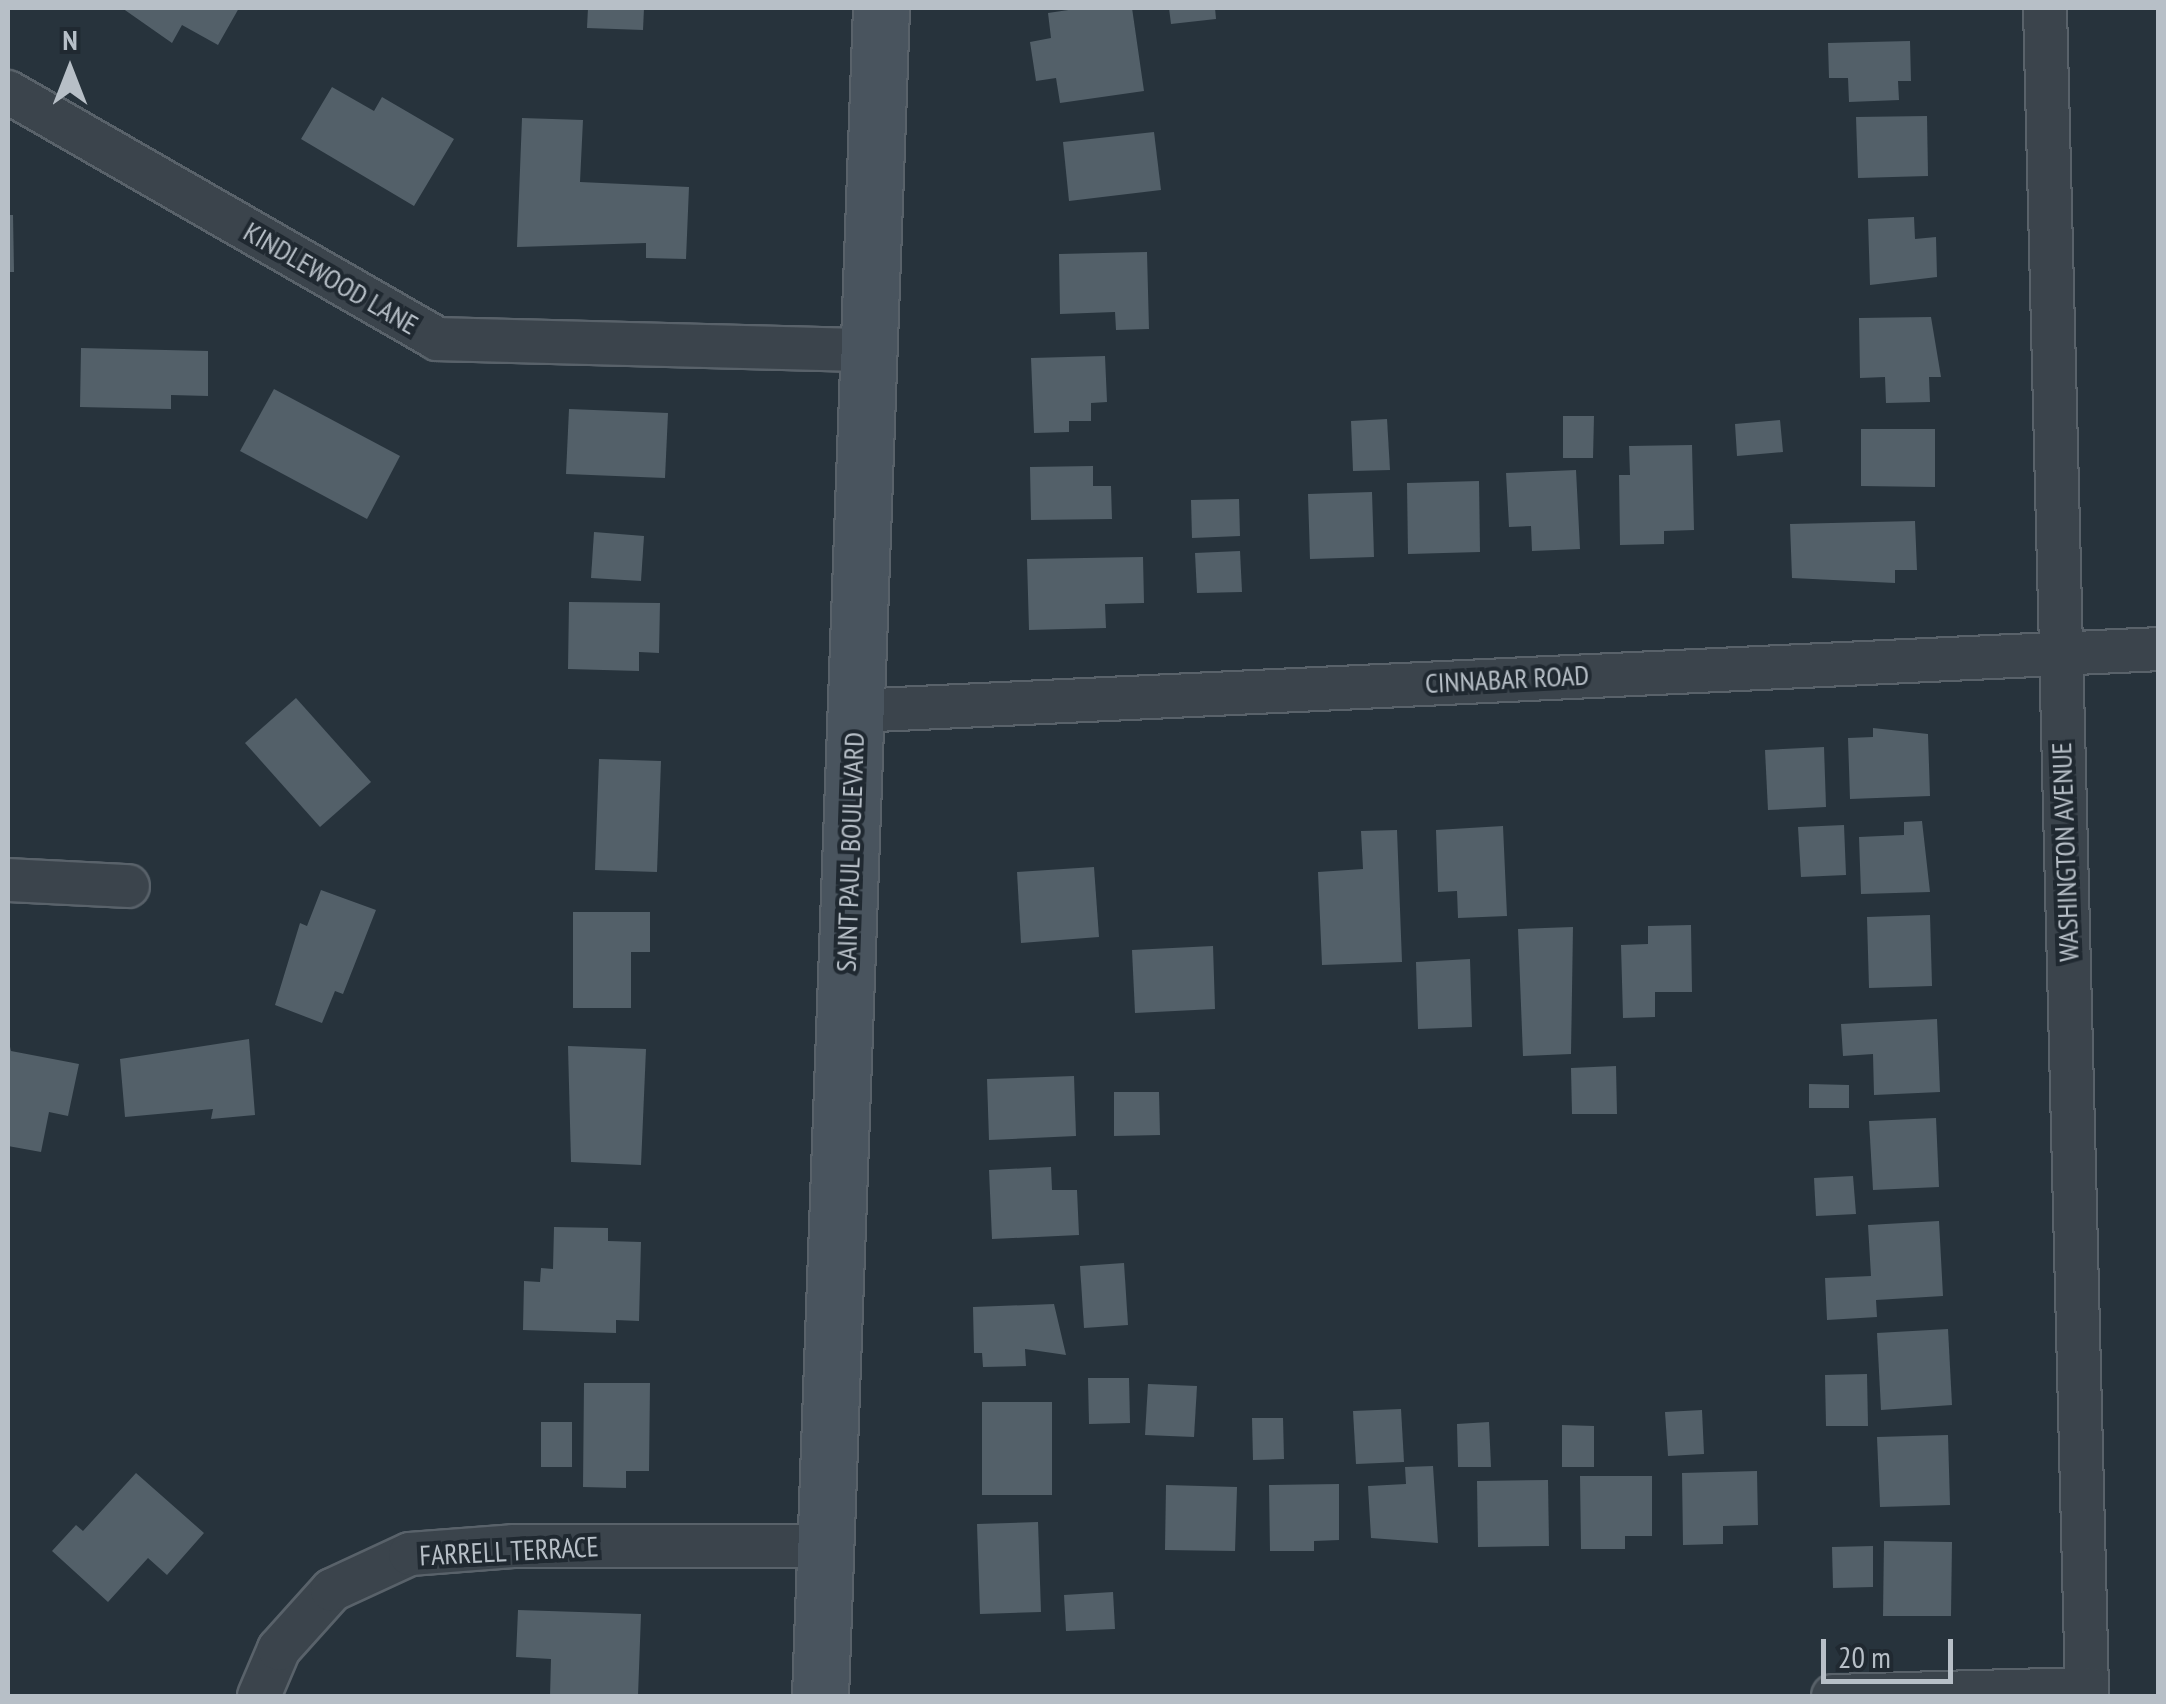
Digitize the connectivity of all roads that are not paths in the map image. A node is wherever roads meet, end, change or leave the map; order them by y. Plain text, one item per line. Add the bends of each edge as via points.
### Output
1 (882, 8) edge
2 (2045, 8) edge
3 (8, 92) edge
4 (868, 350) junction
5 (2158, 649) edge
6 (2060, 652) junction
7 (854, 711) junction
8 (8, 880) edge
9 (128, 886) dead end
10 (825, 1546) junction
11 (2087, 1693) edge
12 (259, 1696) edge
13 (820, 1696) edge
14 (1832, 1696) edge

1 - 4 street, SAINT PAUL BOULEVARD
2 - 6 street, WASHINGTON AVENUE
3 - 4 street, KINDLEWOOD LANE via 437,340
4 - 7 street, SAINT PAUL BOULEVARD
5 - 6 street, CINNABAR ROAD
6 - 7 street, CINNABAR ROAD
6 - 11 street, WASHINGTON AVENUE
7 - 10 street, SAINT PAUL BOULEVARD
8 - 9 street
10 - 12 street, FARRELL TERRACE via 513,1546 410,1554 322,1599 279,1650
10 - 13 street, SAINT PAUL BOULEVARD
11 - 14 street

